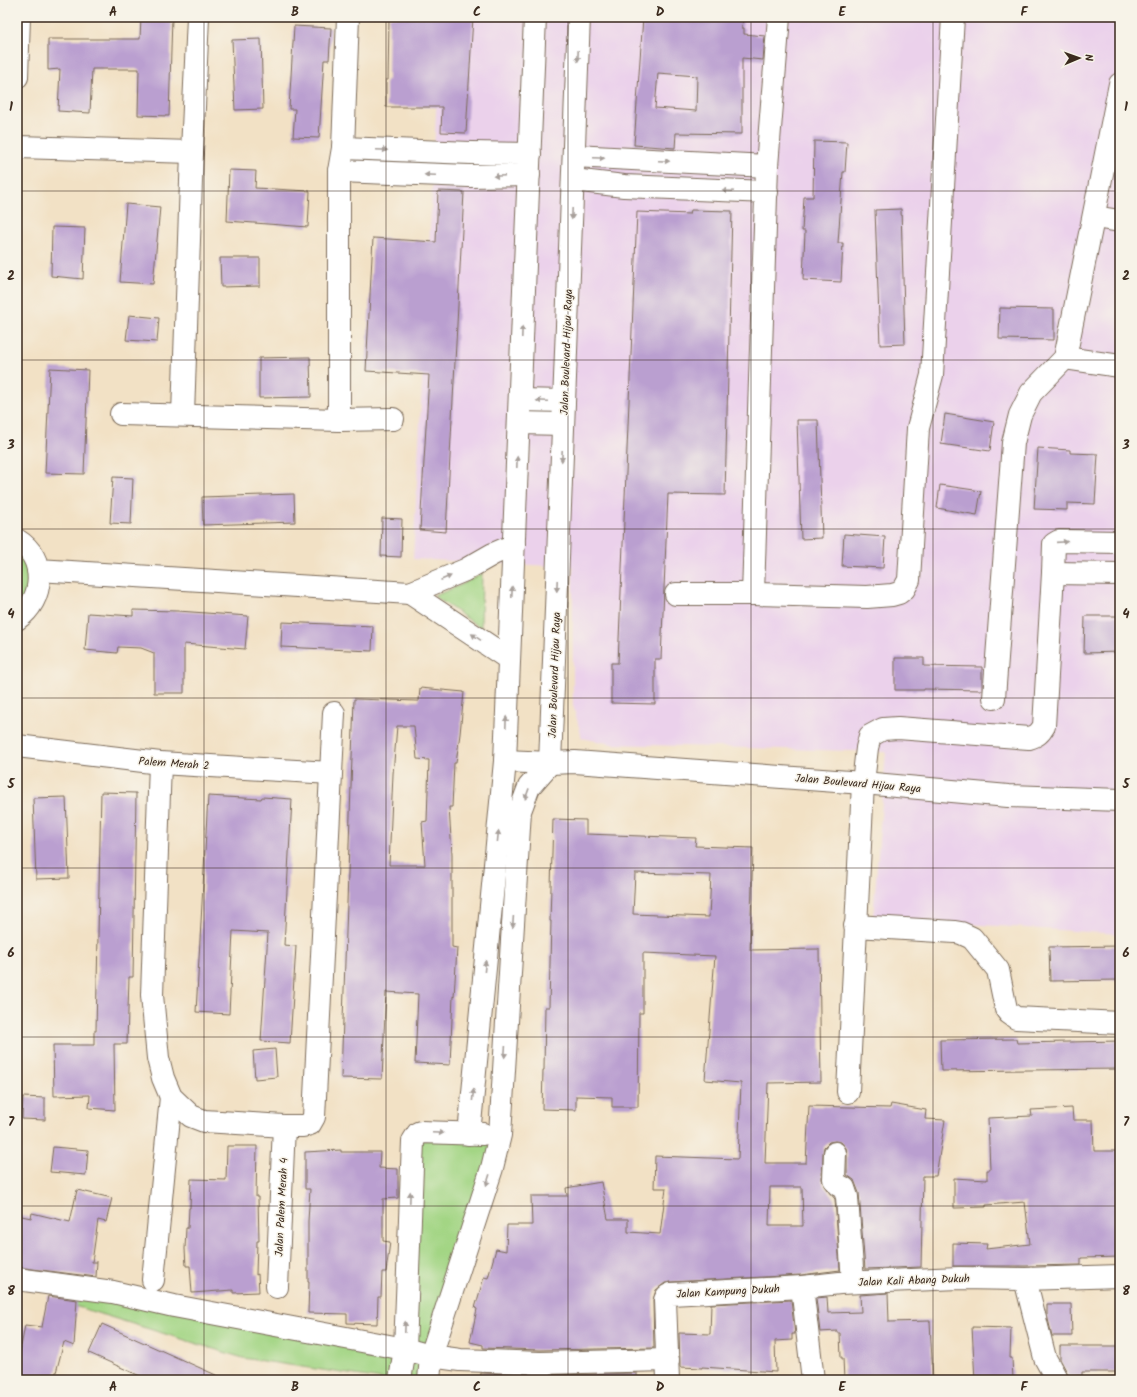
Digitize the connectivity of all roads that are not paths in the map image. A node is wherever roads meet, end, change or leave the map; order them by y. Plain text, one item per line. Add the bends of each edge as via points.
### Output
1 (19, 17) edge
2 (198, 17) edge
3 (348, 17) edge
4 (535, 17) edge
5 (579, 17) edge
6 (779, 17) edge
7 (953, 17) edge
8 (17, 77) edge
9 (1120, 84) edge
10 (17, 147) edge
11 (343, 148) junction
12 (192, 152) junction
13 (574, 156) junction
14 (688, 162) junction
15 (529, 164) junction
16 (767, 166) junction
17 (339, 171) junction
18 (573, 180) junction
19 (687, 189) junction
20 (767, 192) junction
21 (1094, 217) junction
22 (1120, 221) edge
23 (1066, 358) junction
24 (1120, 366) edge
25 (520, 400) junction
26 (564, 402) junction
27 (121, 414) dead end
28 (183, 416) junction
29 (393, 419) dead end
30 (339, 420) junction
31 (519, 423) junction
32 (564, 424) junction
33 (17, 540) edge
34 (1120, 542) edge
35 (514, 545) junction
36 (38, 570) junction
37 (1053, 573) junction
38 (1120, 574) edge
39 (410, 593) junction
40 (676, 594) dead end
41 (753, 594) junction
42 (17, 620) edge
43 (509, 659) junction
44 (994, 698) dead end
45 (334, 713) dead end
46 (17, 746) edge
47 (505, 761) junction
48 (550, 763) junction
49 (160, 764) junction
50 (331, 773) junction
51 (863, 783) junction
52 (1120, 800) edge
53 (855, 926) junction
54 (1120, 1023) edge
55 (848, 1092) dead end
56 (170, 1097) junction
57 (284, 1126) junction
58 (469, 1134) junction
59 (500, 1135) junction
60 (835, 1153) dead end
61 (1120, 1276) edge
62 (17, 1279) edge
63 (1025, 1279) junction
64 (153, 1280) dead end
65 (853, 1282) junction
66 (277, 1287) dead end
67 (802, 1287) junction
68 (405, 1349) junction
69 (431, 1356) junction
70 (668, 1370) edge
71 (540, 1371) edge
72 (400, 1380) edge
73 (429, 1380) edge
74 (813, 1380) edge
75 (1057, 1380) edge

1 - 8 street
2 - 12 street
3 - 11 street
4 - 15 street
5 -> 13 street, Jalan Boulevard Hijau Raya
6 - 16 street
7 - 41 street via 932,375 918,428 909,580 904,589 892,595 867,597
9 - 21 street
10 - 12 street
11 -> 15 street via 471,153
11 - 17 street
12 - 28 street
13 -> 14 street
13 - 18 street, Jalan Boulevard Hijau Raya
14 - 16 street
14 - 19 street
15 -> 17 street via 469,176
25 -> 15 street
16 - 20 street
17 - 30 street
18 - 19 street
18 -> 26 street, Jalan Boulevard Hijau Raya
20 -> 19 street
20 - 41 street
21 - 22 street
21 - 23 street
23 - 24 street
23 - 44 street via 1031,393 1020,415 1013,443
26 -> 25 street
25 - 31 street
26 - 32 street, Jalan Boulevard Hijau Raya
27 - 28 street
28 - 30 street
29 - 30 street
31 - 32 street
35 -> 31 street
32 -> 48 street, Jalan Boulevard Hijau Raya
33 - 36 street via 32,555
37 -> 34 street via 1053,546 1056,542
39 -> 35 street via 465,570
43 -> 35 street
36 - 39 street
36 - 42 street via 37,594 31,606
37 - 38 street
37 - 51 street via 1044,726 1041,732 1029,738 883,729 870,736
43 -> 39 street
40 - 41 street
47 -> 43 street
45 - 50 street
46 - 49 street, Palem Merah 2
47 - 48 street
58 -> 47 street
48 - 51 street, Jalan Boulevard Hijau Raya via 575,762
48 -> 59 street via 529,787 520,811
49 - 50 street, Palem Merah 2
49 - 56 street via 152,995 158,1058
50 - 57 street via 314,1117 310,1124
51 - 52 street, Jalan Boulevard Hijau Raya via 1008,796
51 - 53 street
53 - 54 street via 955,932 972,938 998,970 1006,1008 1009,1014 1016,1018
53 - 55 street
56 - 57 street via 191,1116 204,1121
56 - 64 street
57 - 66 street, Jalan Palem Merah 4
58 - 59 street
68 -> 58 street via 413,1141 421,1132
59 -> 69 street via 492,1168
60 - 65 street via 834,1179 844,1188 847,1197
61 - 63 street, Jalan Kali Abang Dukuh
62 - 68 street via 114,1292 174,1306
63 - 65 street, Jalan Kali Abang Dukuh via 959,1278
63 - 75 street via 1045,1358
65 - 67 street, Jalan Kali Abang Dukuh
67 - 70 street, Jalan Kampung Dukuh via 667,1296 665,1300
67 - 74 street
68 - 69 street
68 - 72 street
69 - 71 street
69 - 73 street
70 - 71 street

